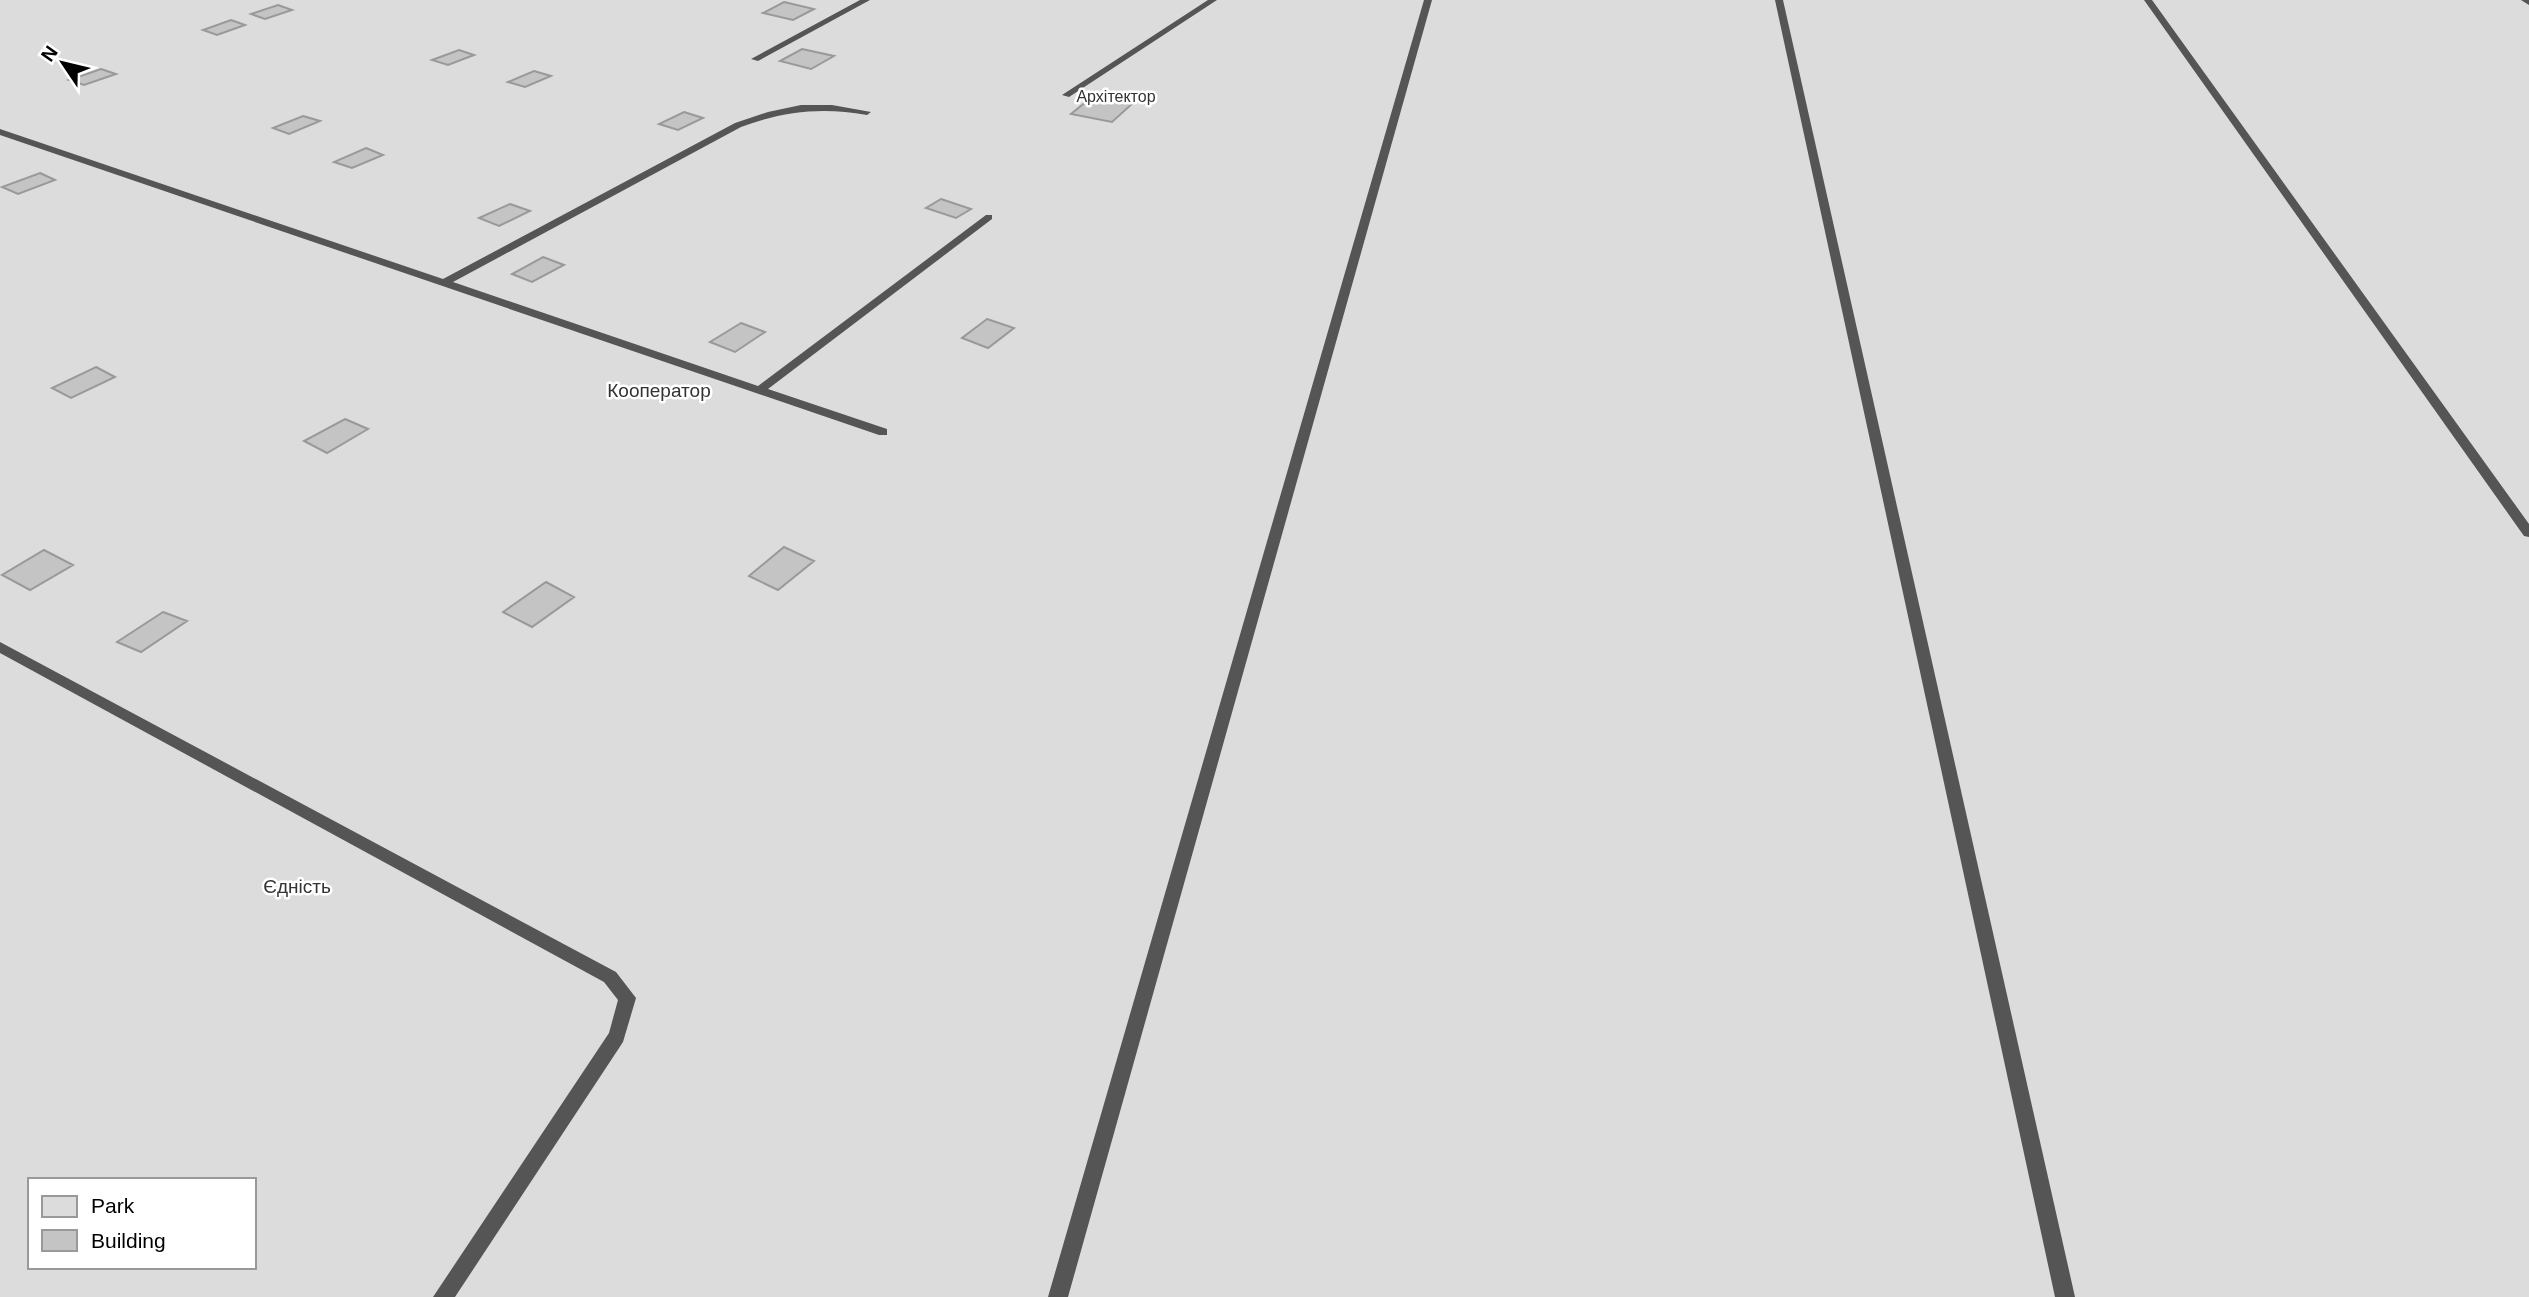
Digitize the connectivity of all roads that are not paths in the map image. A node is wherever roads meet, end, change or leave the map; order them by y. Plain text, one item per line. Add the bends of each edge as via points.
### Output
1 (866, 0) edge
2 (1213, 0) edge
3 (1427, 0) edge
4 (1779, 0) edge
5 (2148, 0) edge
6 (755, 59) dead end
7 (1066, 95) dead end
8 (867, 111) dead end
9 (0, 132) edge
10 (989, 217) dead end
11 (444, 283) junction
12 (759, 390) junction
13 (883, 432) dead end
14 (2529, 533) edge
15 (0, 647) edge
16 (443, 1297) edge
17 (1058, 1297) edge
18 (2065, 1297) edge

1 - 6 lane
2 - 7 lane
3 - 17 lane
4 - 18 lane
5 - 14 lane
8 - 11 lane via 802,106 738,125
9 - 11 lane
10 - 12 lane
11 - 12 lane
12 - 13 lane
15 - 16 lane via 610,976 627,998 617,1036

